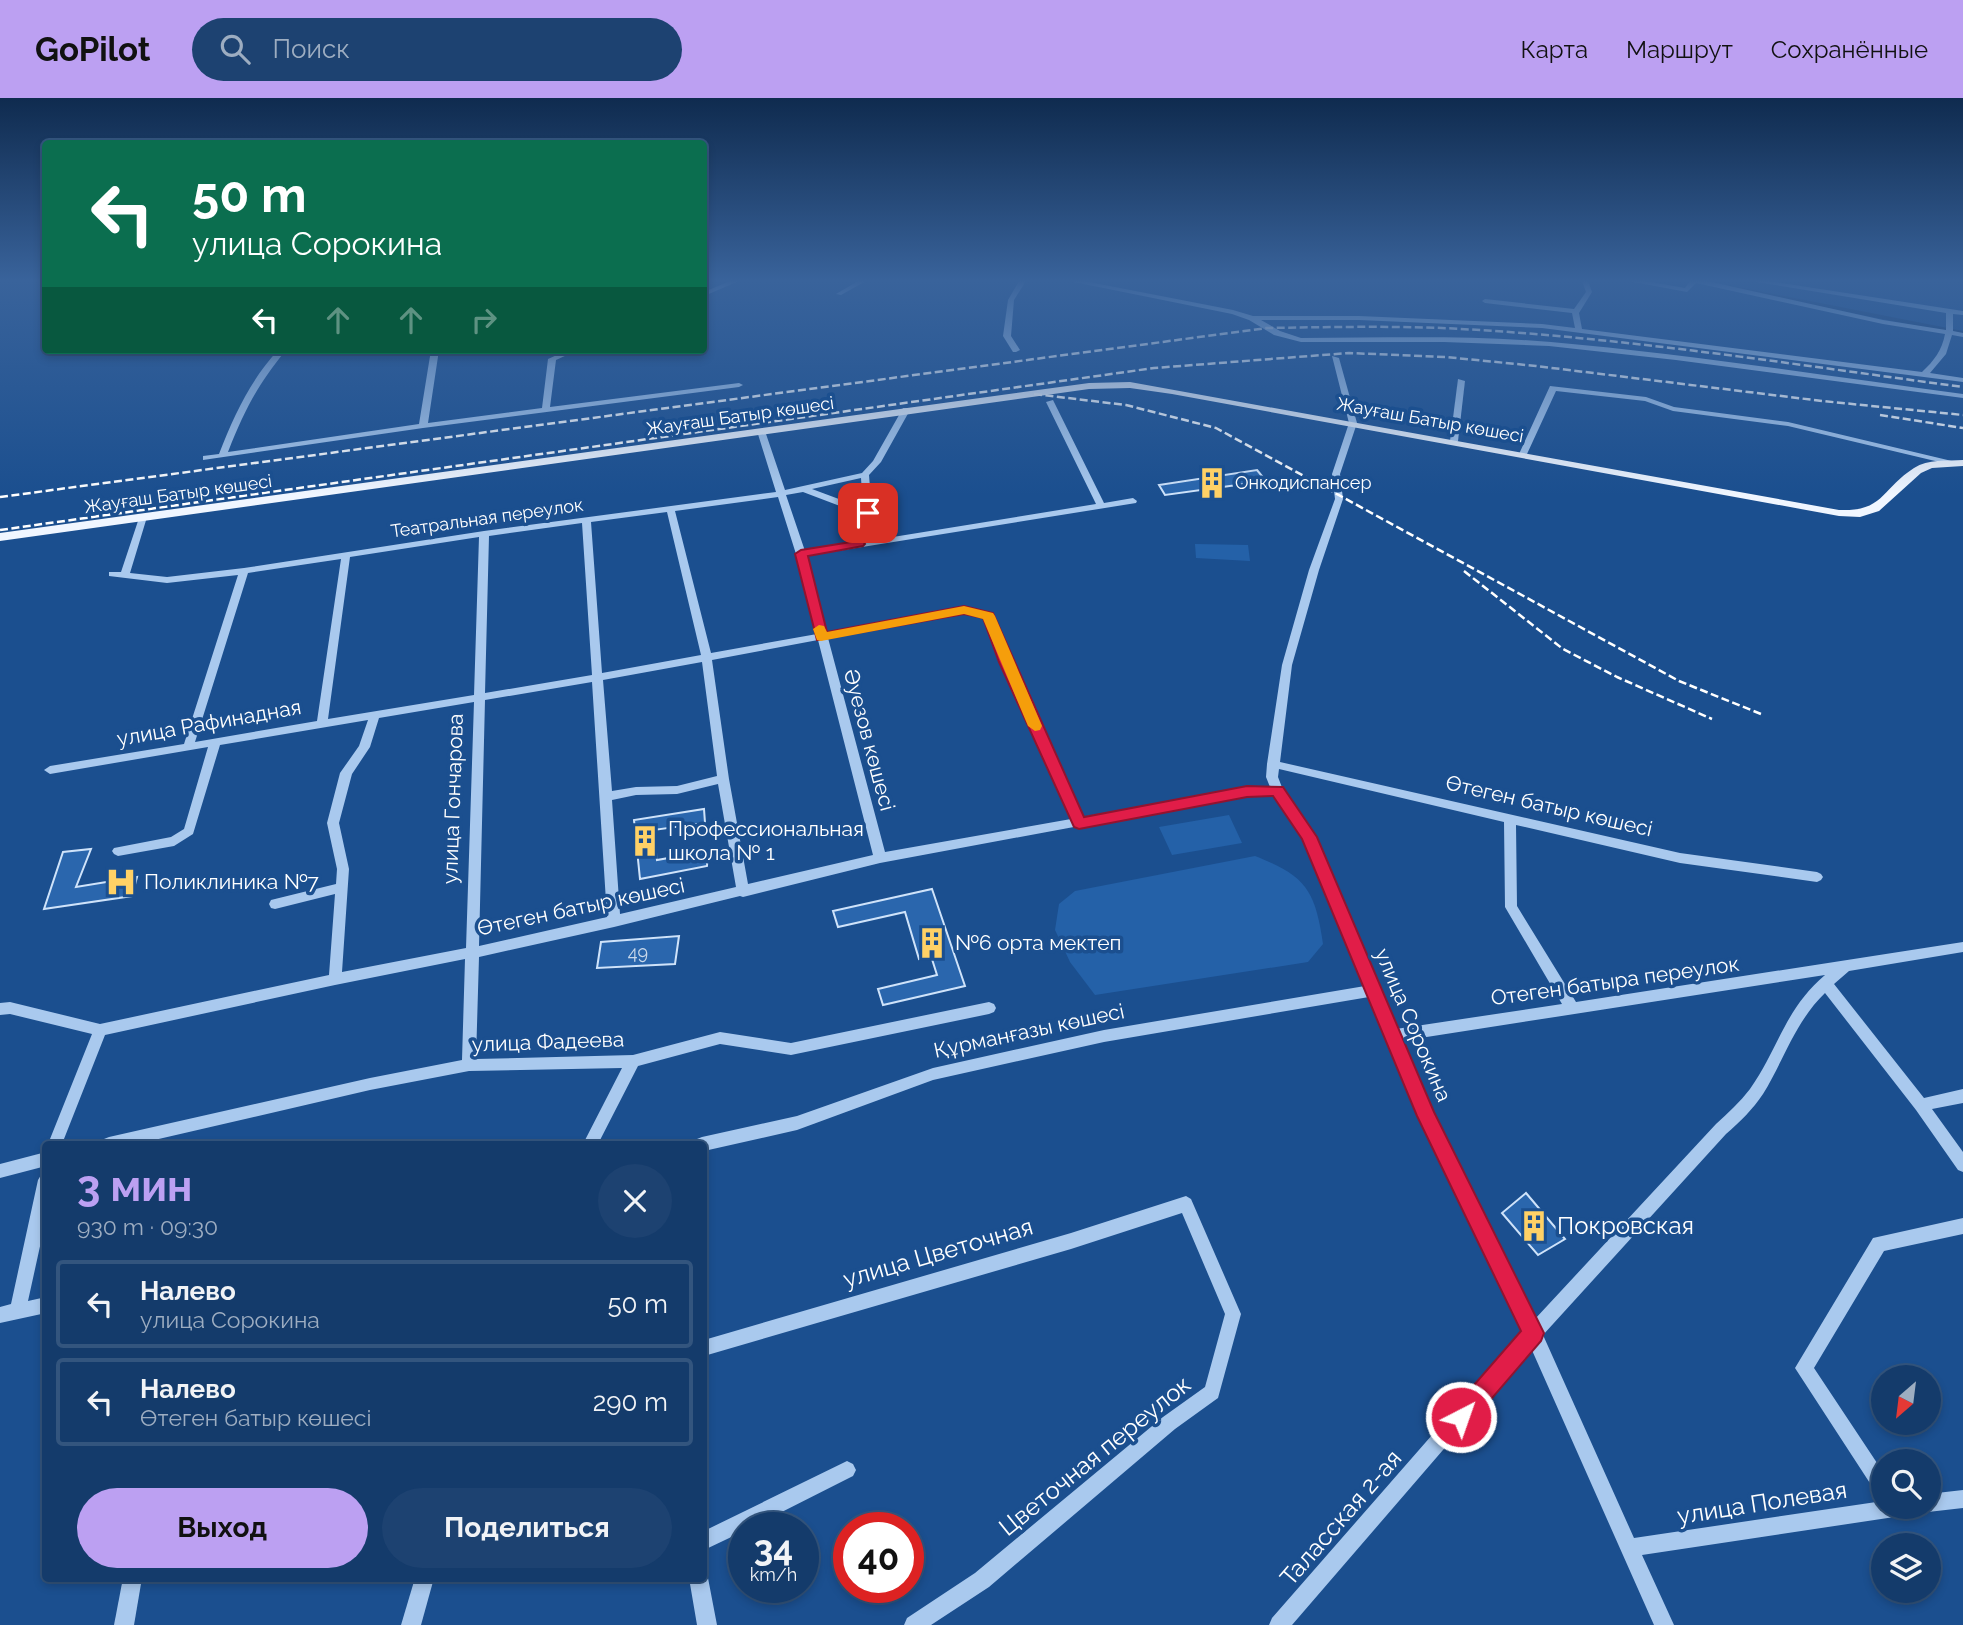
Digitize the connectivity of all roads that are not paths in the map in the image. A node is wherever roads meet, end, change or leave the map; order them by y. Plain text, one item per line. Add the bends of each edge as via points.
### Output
1 (1624, 352) edge
2 (1746, 352) edge
3 (1944, 352) edge
4 (278, 354) edge
5 (434, 354) edge
6 (564, 354) edge
7 (1335, 358) dead end
8 (1924, 375) junction
9 (1963, 380) edge
10 (1461, 381) dead end
11 (739, 385) dead end
12 (1963, 396) edge
13 (1050, 402) dead end
14 (906, 410) junction
15 (546, 411) junction
16 (1353, 424) junction
17 (423, 426) junction
18 (761, 431) junction
19 (1454, 441) junction
20 (1523, 454) junction
21 (223, 455) junction
22 (206, 458) dead end
23 (1957, 462) edge
24 (865, 475) junction
25 (806, 490) junction
26 (780, 494) junction
27 (1133, 501) dead end
28 (1101, 506) junction
29 (670, 508) junction
30 (868, 513) junction
31 (143, 517) junction
32 (586, 520) junction
33 (484, 534) junction
34 (0, 537) edge
35 (859, 544) junction
36 (801, 554) junction
37 (346, 555) junction
38 (244, 571) junction
39 (112, 574) dead end
40 (125, 575) junction
41 (821, 637) junction
42 (707, 659) junction
43 (596, 678) junction
44 (479, 697) junction
45 (375, 715) junction
46 (322, 723) junction
47 (215, 742) junction
48 (188, 747) junction
49 (1273, 764) junction
50 (50, 770) dead end
51 (723, 779) junction
52 (1278, 791) junction
53 (609, 796) junction
54 (1510, 819) junction
55 (1079, 823) junction
56 (118, 850) dead end
57 (880, 858) junction
58 (1817, 877) dead end
59 (342, 887) junction
60 (743, 892) junction
61 (275, 904) dead end
62 (614, 922) junction
63 (1963, 947) edge
64 (471, 952) junction
65 (1845, 967) junction
66 (335, 979) junction
67 (1825, 983) junction
68 (1374, 990) junction
69 (1571, 1006) junction
70 (989, 1008) dead end
71 (0, 1009) edge
72 (100, 1030) junction
73 (1392, 1036) junction
74 (633, 1061) junction
75 (469, 1065) junction
76 (1963, 1096) edge
77 (1921, 1105) junction
78 (56, 1141) edge
79 (122, 1141) edge
80 (592, 1141) edge
81 (707, 1143) edge
82 (42, 1160) edge
83 (1963, 1165) edge
84 (0, 1171) edge
85 (42, 1199) edge
86 (1186, 1204) joint
87 (1963, 1226) edge
88 (42, 1306) edge
89 (18, 1311) junction
90 (0, 1315) edge
91 (1533, 1333) junction
92 (707, 1347) edge
93 (847, 1469) dead end
94 (1871, 1470) edge
95 (1963, 1499) edge
96 (1941, 1502) edge
97 (1871, 1511) edge
98 (707, 1539) edge
99 (1629, 1548) junction
100 (132, 1582) edge
101 (424, 1582) edge
102 (699, 1582) edge
103 (124, 1625) edge
104 (411, 1625) edge
105 (707, 1625) edge
106 (914, 1625) edge
107 (1279, 1625) edge
108 (1664, 1625) edge

1 - 12 street
2 - 8 street
3 - 8 street
4 - 21 street via 245,397
5 - 17 street
6 - 15 street via 552,359
7 - 16 street
8 - 9 street
10 - 19 street
11 - 15 street
13 - 28 street
14 - 16 main road, Жауғаш Батыр көшесі via 1089,386 1130,385
14 - 18 main road, Жауғаш Батыр көшесі
14 - 24 street
15 - 17 street
16 - 19 main road, Жауғаш Батыр көшесі
16 - 49 street, улица Сорокина via 1336,474 1339,499 1287,665
17 - 21 street
18 - 26 street, Әуезов көшесі
18 - 31 main road, Жауғаш Батыр көшесі
19 - 20 main road, Жауғаш Батыр көшесі
20 - 23 main road, Жауғаш Батыр көшесі via 1860,514 1875,509 1917,471
20 - 23 street via 1553,388 1788,424
21 - 22 street
24 - 25 street, Театральная переулок
24 - 30 street
25 - 26 street, Театральная переулок
25 - 30 street
26 - 29 street, Театральная переулок
26 - 36 street, Әуезов көшесі
27 - 28 street
28 - 35 street
29 - 32 street, Театральная переулок
29 - 42 street
30 - 35 street via 855,526 853,536
31 - 34 main road, Жауғаш Батыр көшесі
31 - 40 street
32 - 33 street, Театральная переулок
32 - 43 street
33 - 37 street, Театральная переулок
33 - 44 street, улица Гончарова
35 - 36 street
36 - 41 street, Әуезов көшесі
37 - 38 street, Театральная переулок
37 - 46 street
38 - 40 street, Театральная переулок via 167,580
38 - 48 street
39 - 40 street, Театральная переулок
41 - 42 street, улица Рафинадная
41 - 55 street, улица Рафинадная via 964,610 988,616
41 - 57 street, Әуезов көшесі
42 - 43 street, улица Рафинадная
42 - 51 street
43 - 44 street, улица Рафинадная
43 - 53 street
44 - 45 street, улица Рафинадная
44 - 64 street, улица Гончарова
45 - 46 street, улица Рафинадная
45 - 59 street via 364,747 346,772 332,823 343,869
46 - 47 street, улица Рафинадная
47 - 48 street, улица Рафинадная
47 - 56 street via 189,831 174,841
48 - 50 street, улица Рафинадная
49 - 52 street, улица Сорокина
49 - 54 street, Өтеген батыр көшесі
51 - 53 street via 677,790
51 - 60 street
52 - 55 street, Өтеген батыр көшесі via 1247,791
52 - 68 street, улица Сорокина via 1309,837
53 - 62 street
54 - 58 street, Өтеген батыр көшесі via 1680,858
54 - 69 street via 1511,907
55 - 57 street, Өтеген батыр көшесі
57 - 60 street, Өтеген батыр көшесі
59 - 61 street
59 - 66 street
60 - 62 street, Өтеген батыр көшесі
62 - 64 street, Өтеген батыр көшесі
63 - 65 street, Отеген батыра переулок
64 - 66 street, Өтеген батыр көшесі
64 - 75 street, улица Гончарова
65 - 67 street, Таласская 2-ая
65 - 69 street, Отеген батыра переулок
66 - 72 street, Өтеген батыр көшесі
67 - 77 street
67 - 91 street, Таласская 2-ая via 1794,1021 1765,1081 1745,1109 1721,1129
68 - 73 street, улица Сорокина
68 - 81 street, Құрманғазы көшесі via 1104,1036 933,1074 797,1123
69 - 73 street, Отеген батыра переулок
70 - 74 street, улица Фадеева via 791,1049 720,1038
71 - 72 street
72 - 78 street
73 - 91 street, улица Сорокина via 1426,1116
74 - 75 street, улица Фадеева
74 - 80 street
75 - 79 street, улица Фадеева
76 - 77 street
77 - 83 street
82 - 84 street
85 - 89 street
86 - 92 street, улица Цветочная
86 - 106 street, Цветочная переулок via 1233,1314 1212,1392 982,1580
87 - 94 street via 1879,1244 1804,1368
88 - 89 street
89 - 90 street
91 - 99 street, улица Сорокина
91 - 107 street, Таласская 2-ая
93 - 98 street
95 - 96 street
97 - 99 street, улица Полевая
99 - 108 street, улица Сорокина
100 - 103 street
101 - 104 street
102 - 105 street

